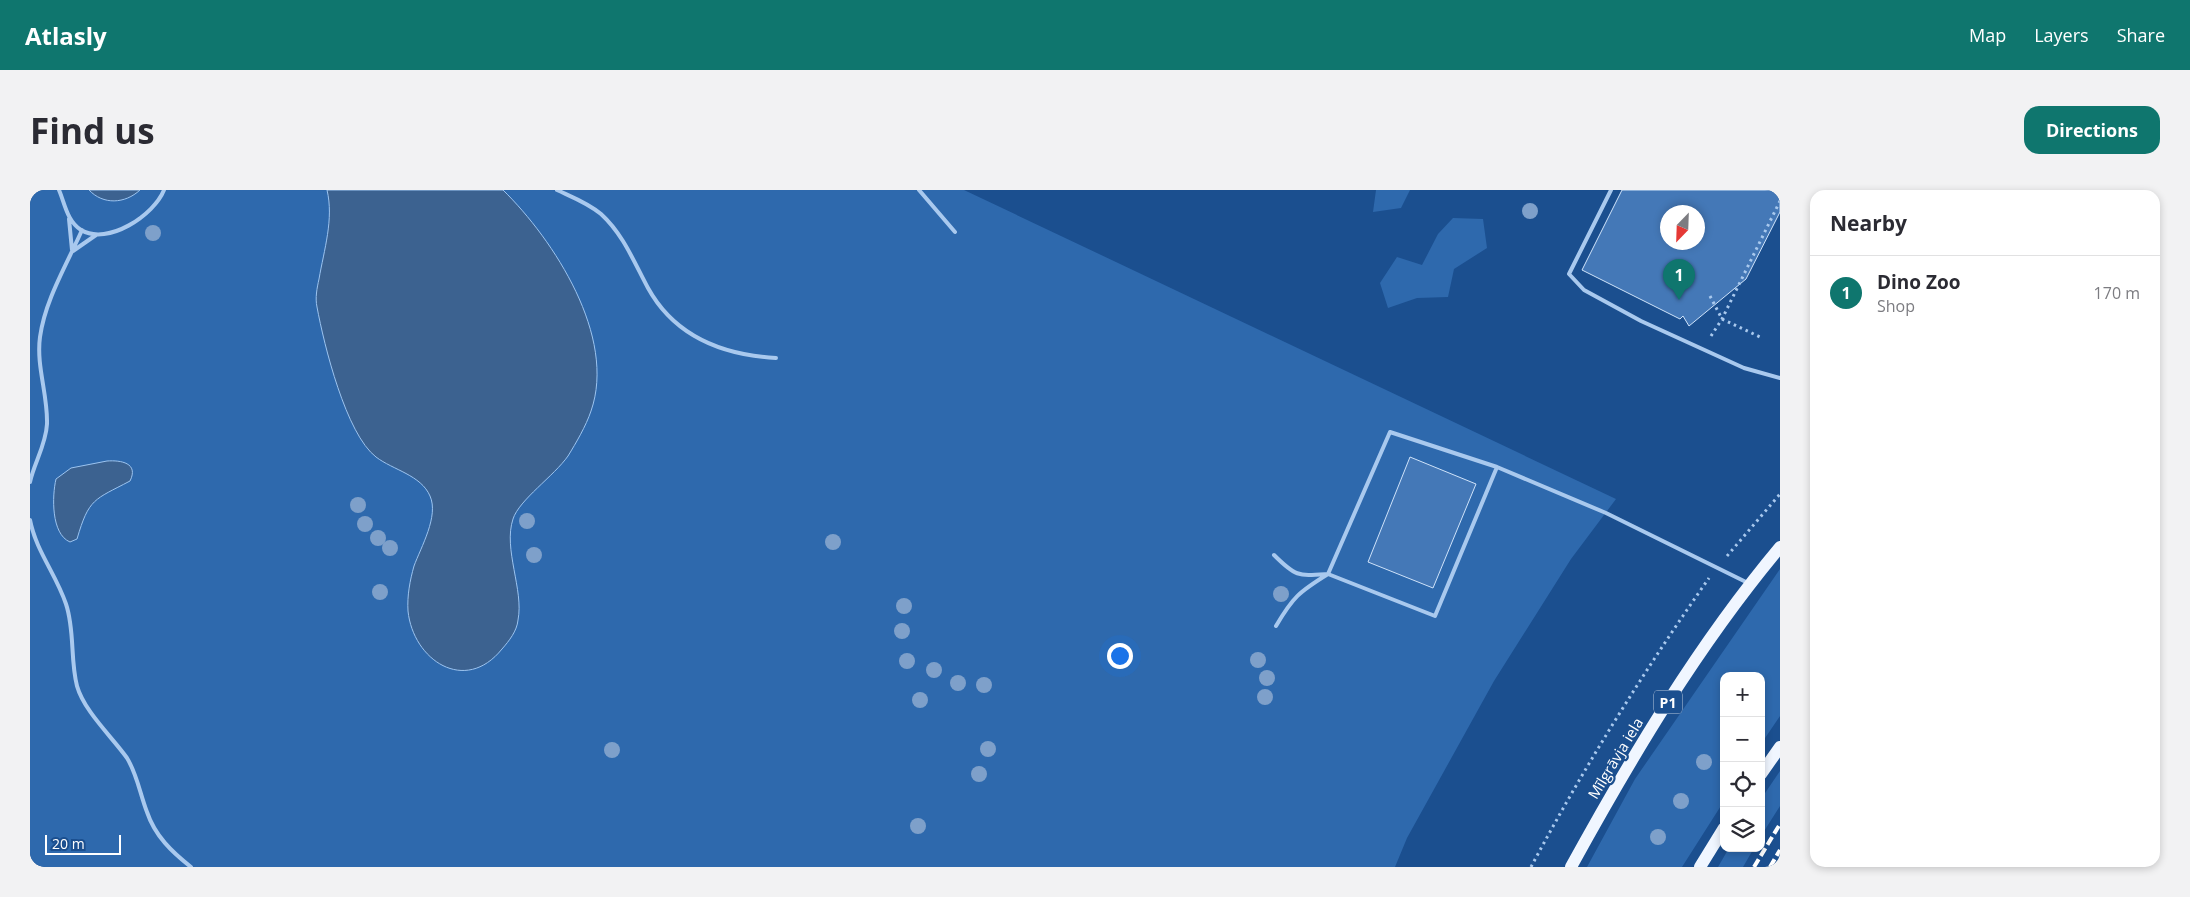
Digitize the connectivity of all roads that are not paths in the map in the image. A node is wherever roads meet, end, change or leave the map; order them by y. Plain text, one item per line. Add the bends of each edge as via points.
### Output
1 (60, 190) edge
2 (164, 190) edge
3 (557, 190) edge
4 (919, 190) edge
5 (1611, 190) edge
6 (69, 217) junction
7 (82, 230) junction
8 (955, 232) dead end
9 (99, 233) junction
10 (72, 252) junction
11 (776, 358) dead end
12 (1780, 378) edge
13 (1497, 467) junction
14 (30, 482) edge
15 (30, 520) edge
16 (1780, 547) edge
17 (1274, 555) dead end
18 (1328, 574) junction
19 (1749, 584) junction
20 (1276, 626) dead end
21 (1780, 747) edge
22 (1765, 768) edge
23 (1720, 834) edge
24 (191, 867) edge
25 (1571, 867) edge
26 (1700, 867) edge

1 - 6 lane
2 - 9 lane via 157,203 142,218
3 - 11 lane via 594,209 614,227 665,314 677,325 716,347 755,357
4 - 8 lane
5 - 12 lane via 1569,274 1584,290 1641,321 1744,368
6 - 7 lane
6 - 10 lane
7 - 9 lane
7 - 10 lane
9 - 10 lane
10 - 14 lane via 48,306 40,336 46,430
13 - 18 lane via 1390,432
13 - 18 lane via 1436,616
13 - 19 lane via 1606,513
15 - 24 lane via 39,548 67,605 77,685 82,700 128,760 159,835 170,850
16 - 19 main road, Mīlgrāvja iela / P1
17 - 18 lane via 1300,576
18 - 20 lane via 1291,601
19 - 25 main road, Mīlgrāvja iela / P1 via 1690,668 1622,775
21 - 22 main road
23 - 26 main road

